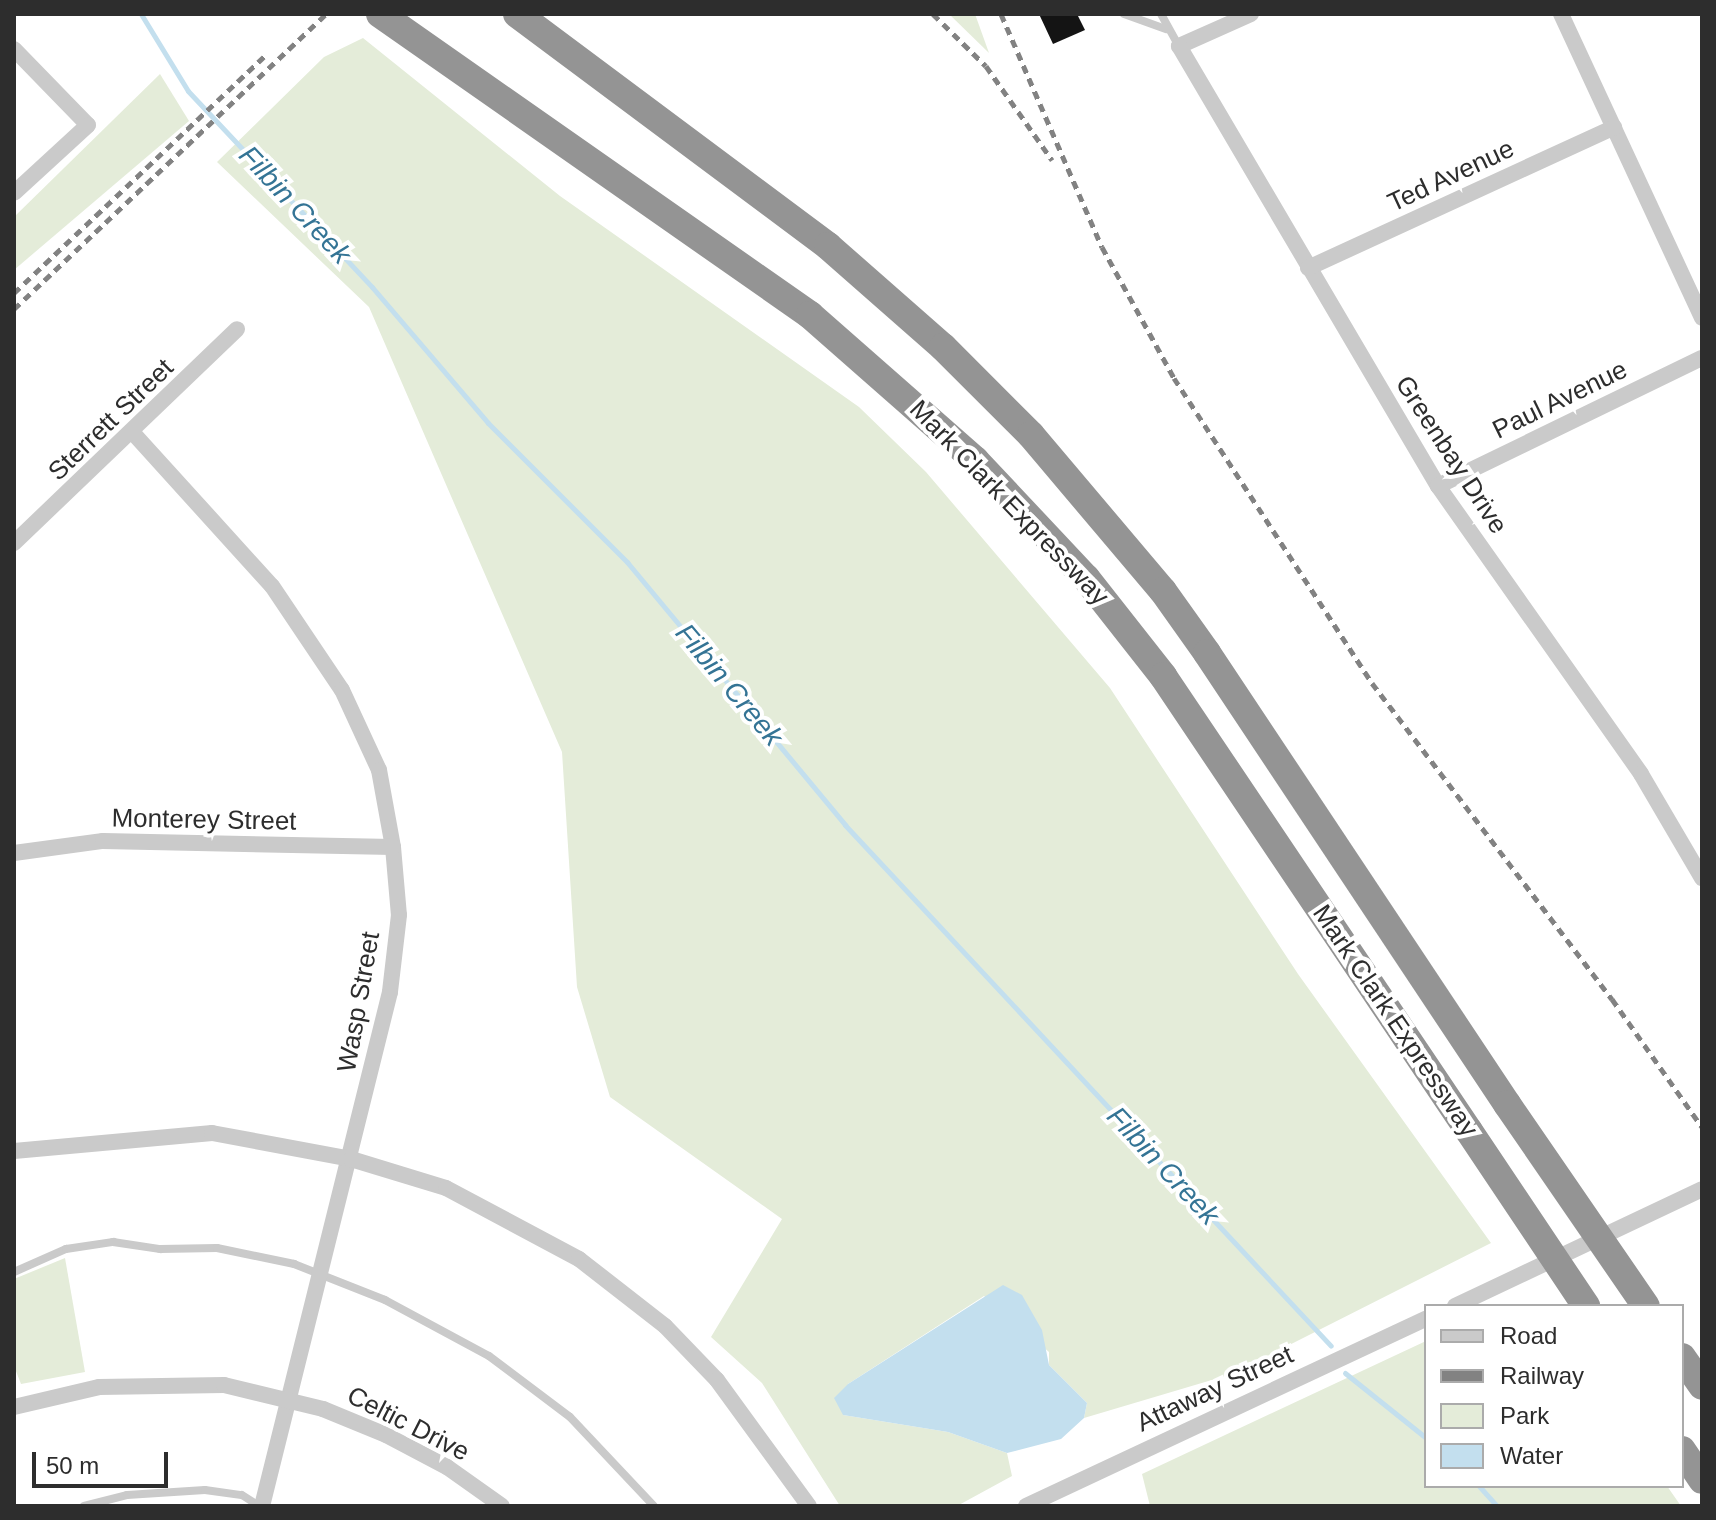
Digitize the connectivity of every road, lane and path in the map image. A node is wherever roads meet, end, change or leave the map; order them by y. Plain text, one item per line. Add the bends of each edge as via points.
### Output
1 (380, 14) edge
2 (517, 14) edge
3 (1124, 14) edge
4 (1161, 14) edge
5 (1251, 14) edge
6 (1561, 14) edge
7 (1166, 29) junction
8 (1179, 46) junction
9 (14, 49) edge
10 (1614, 127) junction
11 (14, 193) edge
12 (1308, 268) junction
13 (1702, 318) edge
14 (237, 329) dead end
15 (1702, 358) edge
16 (134, 434) junction
17 (1438, 486) junction
18 (14, 543) edge
19 (393, 847) junction
20 (14, 853) edge
21 (1702, 878) edge
22 (14, 1151) edge
23 (351, 1159) junction
24 (1702, 1189) edge
25 (14, 1272) edge
26 (319, 1275) junction
27 (1459, 1304) edge
28 (1585, 1304) edge
29 (1645, 1304) edge
30 (1424, 1320) edge
31 (1684, 1360) edge
32 (1702, 1386) edge
33 (286, 1398) junction
34 (14, 1407) edge
35 (1684, 1453) edge
36 (1702, 1480) edge
37 (84, 1506) edge
38 (260, 1506) edge
39 (502, 1506) edge
40 (654, 1506) edge
41 (809, 1506) edge
42 (1026, 1506) edge

1 - 28 highway, Mark Clark Expressway, bridge via 810,315 917,406 1031,518 1163,676
2 - 29 highway, Mark Clark Expressway, bridge via 880,289 1031,435 1078,488 1207,653
3 - 7 lane
4 - 7 lane
5 - 8 street
6 - 10 street
7 - 8 lane
8 - 12 street, Greenbay Drive
9 - 11 street via 88,125
10 - 12 street, Ted Avenue
10 - 13 street
12 - 17 street, Greenbay Drive
14 - 16 street, Sterrett Street
15 - 17 street, Paul Avenue
16 - 18 street, Sterrett Street
16 - 19 street, Wasp Street via 272,586 342,690 379,770
17 - 21 street, Greenbay Drive via 1641,774
19 - 20 street, Monterey Street via 103,841
19 - 23 street, Wasp Street via 399,915 390,992
22 - 23 street via 212,1133
23 - 26 street, Wasp Street
23 - 41 street via 446,1188 579,1259 665,1326 717,1380
24 - 27 street
25 - 26 lane via 66,1249 113,1242 247,1252
26 - 33 street, Wasp Street
26 - 40 lane via 440,1326 534,1387 611,1457
30 - 42 street, Attaway Street
31 - 32 highway
33 - 34 street, Celtic Drive via 224,1385 99,1387
33 - 38 street, Wasp Street
33 - 39 street, Celtic Drive via 386,1435 447,1467
35 - 36 highway
37 - 38 lane via 127,1495 205,1490 242,1495

